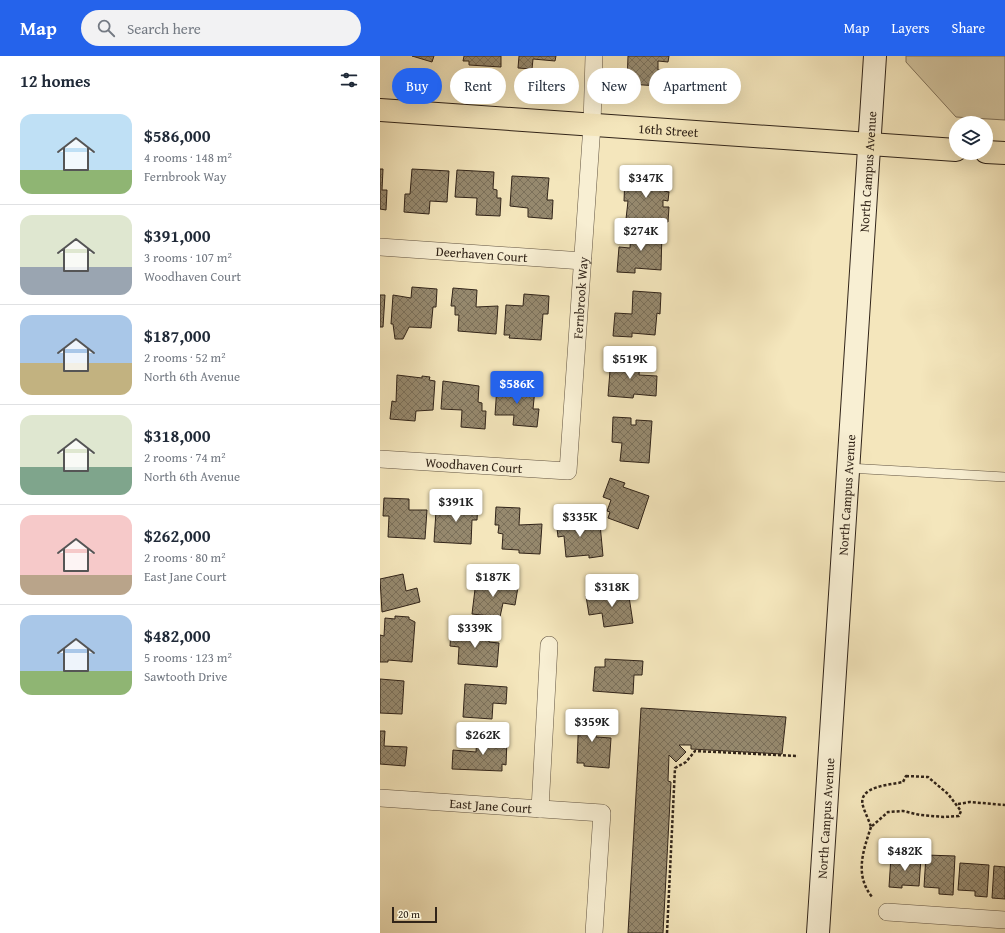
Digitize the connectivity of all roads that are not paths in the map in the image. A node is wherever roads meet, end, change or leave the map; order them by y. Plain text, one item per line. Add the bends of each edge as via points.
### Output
1 (594, 56) edge
2 (875, 56) edge
3 (380, 110) edge
4 (592, 125) junction
5 (869, 144) junction
6 (949, 150) edge
7 (993, 152) edge
8 (1005, 153) edge
9 (380, 247) edge
10 (583, 261) junction
11 (380, 459) edge
12 (848, 468) junction
13 (568, 471) joint
14 (1005, 477) edge
15 (549, 645) dead end
16 (380, 798) edge
17 (540, 809) junction
18 (887, 912) dead end
19 (1005, 920) edge
20 (594, 933) edge
21 (818, 933) edge

1 - 4 street, Fernbrook Way
2 - 5 main road, North Campus Avenue
3 - 4 main road, 16th Street
4 - 5 main road, 16th Street
4 - 10 street, Fernbrook Way
5 - 6 main road, 16th Street
5 - 12 main road, North Campus Avenue
7 - 8 main road
9 - 10 street, Deerhaven Court
10 - 13 street, Fernbrook Way
11 - 13 street, Woodhaven Court
12 - 14 lane
12 - 21 main road, North Campus Avenue
15 - 17 street
16 - 17 street, East Jane Court
17 - 20 street, East Jane Court via 602,813
18 - 19 street

